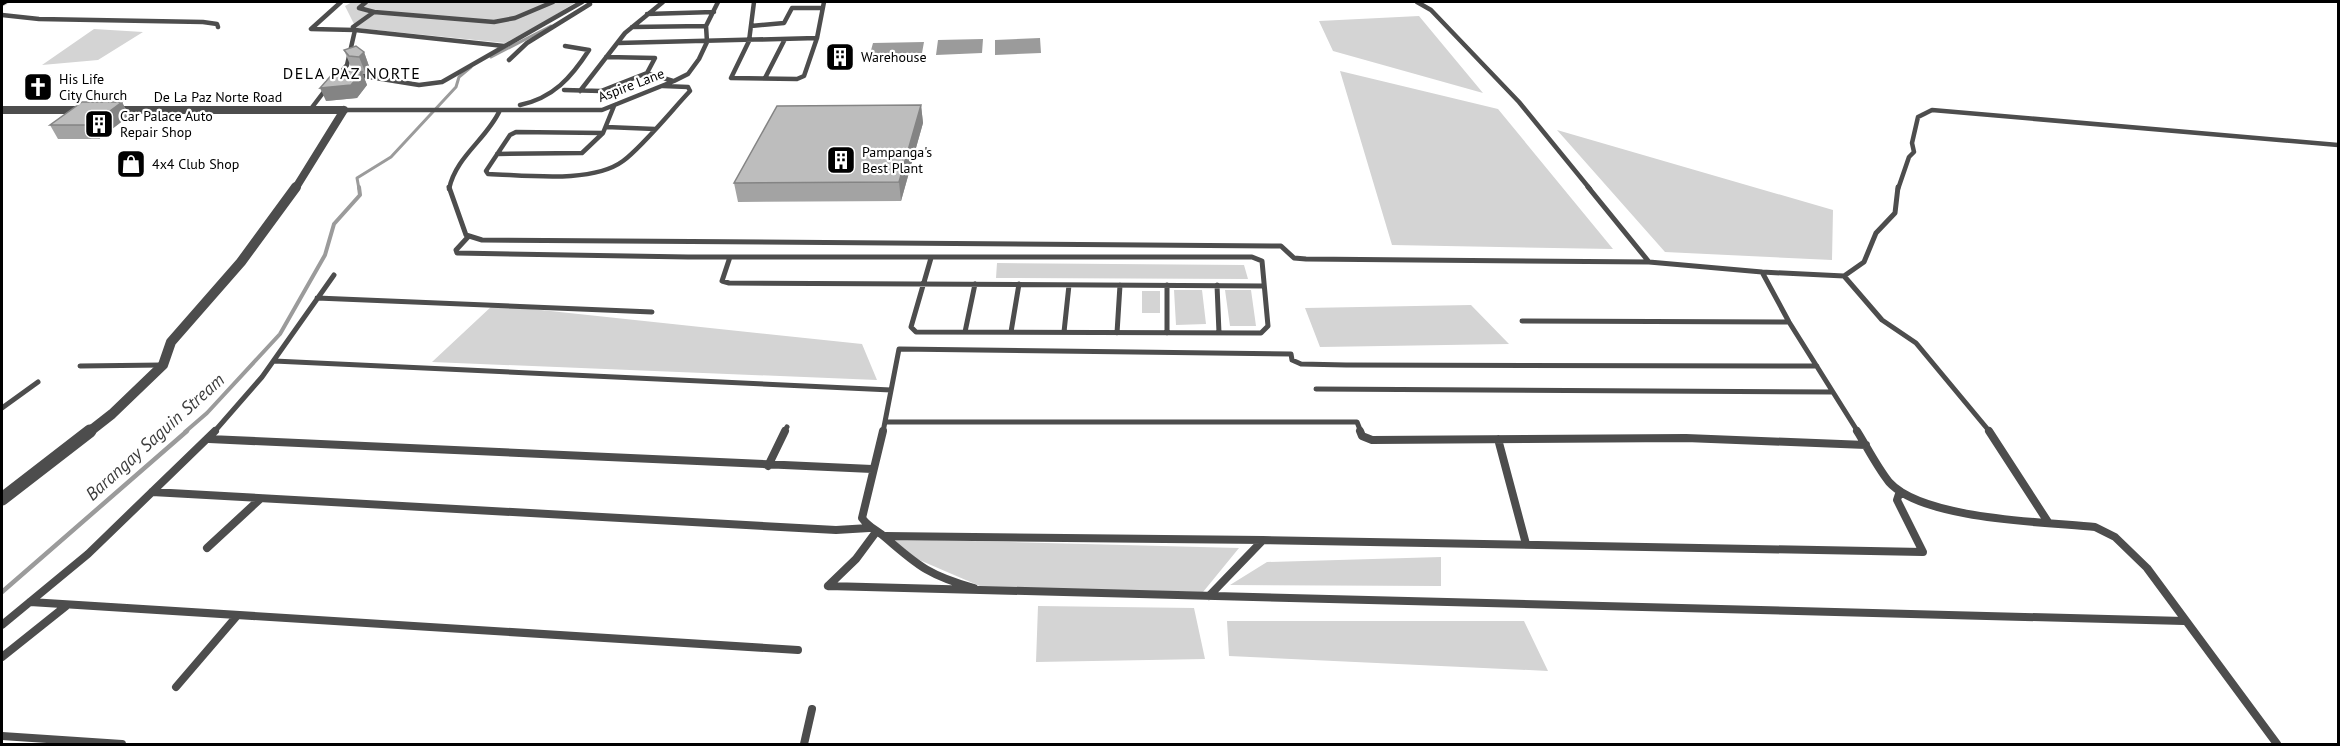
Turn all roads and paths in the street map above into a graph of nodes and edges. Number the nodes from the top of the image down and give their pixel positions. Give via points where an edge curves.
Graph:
1 (341, 2) edge
2 (366, 2) edge
3 (553, 2) edge
4 (582, 2) edge
5 (663, 2) edge
6 (718, 2) edge
7 (754, 2) edge
8 (824, 2) edge
9 (1417, 2) edge
10 (822, 8) junction
11 (374, 12) junction
12 (714, 12) junction
13 (646, 14) junction
14 (2, 15) edge
15 (751, 26) junction
16 (218, 27) dead end
17 (632, 27) junction
18 (706, 27) junction
19 (355, 30) junction
20 (817, 38) junction
21 (785, 39) junction
22 (749, 41) junction
23 (707, 42) junction
24 (618, 43) junction
25 (505, 46) junction
26 (565, 46) dead end
27 (606, 57) junction
28 (509, 60) dead end
29 (647, 74) junction
30 (339, 76) junction
31 (765, 78) junction
32 (674, 81) junction
33 (663, 86) junction
34 (564, 90) dead end
35 (580, 91) junction
36 (614, 106) junction
37 (444, 108) joint
38 (2, 110) edge
39 (92, 110) edge
40 (103, 110) edge
41 (310, 110) junction
42 (344, 110) junction
43 (500, 110) junction
44 (509, 110) junction
45 (606, 127) junction
46 (655, 129) junction
47 (603, 133) junction
48 (2338, 145) edge
49 (498, 154) junction
50 (468, 237) junction
51 (730, 257) junction
52 (931, 258) junction
53 (1649, 262) junction
54 (1762, 272) junction
55 (334, 275) dead end
56 (1844, 276) junction
57 (924, 284) junction
58 (975, 284) junction
59 (1019, 284) junction
60 (1069, 285) junction
61 (1120, 285) junction
62 (1167, 285) junction
63 (1217, 285) junction
64 (1263, 286) junction
65 (317, 298) junction
66 (652, 312) dead end
67 (1522, 321) dead end
68 (1789, 322) junction
69 (965, 332) junction
70 (1011, 332) junction
71 (1064, 332) junction
72 (1117, 333) junction
73 (1167, 333) junction
74 (1219, 333) junction
75 (274, 361) junction
76 (163, 365) junction
77 (80, 366) dead end
78 (1817, 366) junction
79 (38, 382) dead end
80 (1316, 388) dead end
81 (891, 390) junction
82 (1832, 392) junction
83 (2, 407) edge
84 (886, 422) junction
85 (787, 427) dead end
86 (210, 439) junction
87 (1498, 439) junction
88 (1866, 445) junction
89 (768, 466) junction
90 (872, 469) junction
91 (1900, 490) junction
92 (152, 492) junction
93 (2, 499) edge
94 (260, 499) junction
95 (2048, 522) junction
96 (873, 530) junction
97 (885, 536) junction
98 (1263, 540) junction
99 (1526, 544) junction
100 (207, 548) dead end
101 (983, 591) junction
102 (1209, 596) junction
103 (30, 602) junction
104 (67, 606) junction
105 (236, 617) junction
106 (2184, 621) junction
107 (2, 625) edge
108 (798, 650) dead end
109 (2, 657) edge
110 (176, 687) dead end
111 (812, 709) dead end
112 (2, 736) edge
113 (122, 744) edge
114 (804, 744) edge
115 (2277, 744) edge

1 - 19 street via 310,28
2 - 11 street via 359,8
3 - 11 street via 494,22
4 - 25 street
4 - 28 street via 590,4
5 - 13 street
6 - 12 street
7 - 15 street
8 - 10 street
9 - 53 street via 1431,10 1520,102
10 - 15 street via 792,8 784,23
10 - 20 street
11 - 19 street via 356,24
12 - 13 street
12 - 18 street
13 - 17 street
14 - 16 street via 203,22
15 - 22 street
17 - 18 street
17 - 24 street
18 - 23 street
19 - 25 street
19 - 30 street via 347,65
20 - 21 street
20 - 31 street via 804,76
21 - 22 street
21 - 31 street
22 - 23 street
22 - 31 street via 729,76
23 - 24 street
23 - 32 street, Aspire Lane via 688,74
24 - 27 street
25 - 30 street via 431,85 372,76
26 - 44 street via 589,50 573,74 543,100
27 - 29 street via 655,58
27 - 35 street
29 - 32 street
29 - 35 street via 601,91
30 - 41 street
32 - 33 street, Aspire Lane
33 - 36 street, Aspire Lane
33 - 46 street via 688,87 690,91
34 - 35 street
36 - 44 street, Aspire Lane via 594,111
36 - 45 street
37 - 42 street, De La Paz Norte Road
37 - 43 street, Aspire Lane
38 - 39 street
40 - 41 street, De La Paz Norte Road
41 - 42 street, De La Paz Norte Road
42 - 76 street via 286,202 241,262 171,342
43 - 44 street, Aspire Lane
43 - 50 street via 455,171 449,188
45 - 46 street
45 - 47 street
46 - 49 street via 623,161 610,168 571,175 489,174 486,171
47 - 49 street via 582,153
47 - 49 street via 516,132
48 - 56 street via 1932,110 1918,117 1912,143 1914,152 1898,188 1895,213 1876,233 1863,262
50 - 51 street via 456,250 458,253
50 - 53 street via 1281,246 1294,258 1306,259
51 - 52 street
51 - 57 street via 721,276 722,281 729,283
52 - 57 street
52 - 64 street via 1252,257 1262,261
53 - 54 street
54 - 56 street
54 - 68 street
55 - 65 street
56 - 95 street via 1882,320 1923,351 1995,438
57 - 58 street
57 - 69 street via 911,327 916,332
58 - 59 street
58 - 69 street
59 - 60 street
59 - 70 street
60 - 61 street
60 - 71 street
61 - 62 street
61 - 72 street
62 - 63 street
62 - 73 street
63 - 64 street
63 - 74 street
64 - 74 street via 1268,326 1265,331
65 - 66 street
65 - 75 street
67 - 68 street
68 - 78 street
69 - 70 street
70 - 71 street
71 - 72 street
72 - 73 street
73 - 74 street
75 - 81 street
75 - 86 street
76 - 77 street
76 - 93 street via 112,414
78 - 81 street via 1335,365 1301,364 1292,360 1291,354 899,349
78 - 82 street
79 - 83 street
80 - 82 street
81 - 84 street
82 - 88 street
84 - 87 street via 1358,422 1362,436 1372,440
84 - 90 street
85 - 89 street
86 - 89 street
86 - 92 street
87 - 88 street via 1686,438
87 - 99 street
88 - 91 street via 1890,483
89 - 90 street
90 - 96 street via 862,518
91 - 95 street via 1944,509
91 - 99 street via 1897,500 1923,552
92 - 94 street
92 - 103 street via 88,554
94 - 96 street
94 - 100 street
95 - 106 street via 2095,527 2115,537 2147,568
96 - 97 street
96 - 101 street via 856,559 828,586
97 - 98 street
97 - 101 street via 913,563 945,580
98 - 99 street
98 - 102 street
101 - 102 street
102 - 106 street
103 - 104 street
103 - 107 street
104 - 105 street
104 - 109 street
105 - 108 street
105 - 110 street
106 - 115 street
111 - 114 street
112 - 113 street

